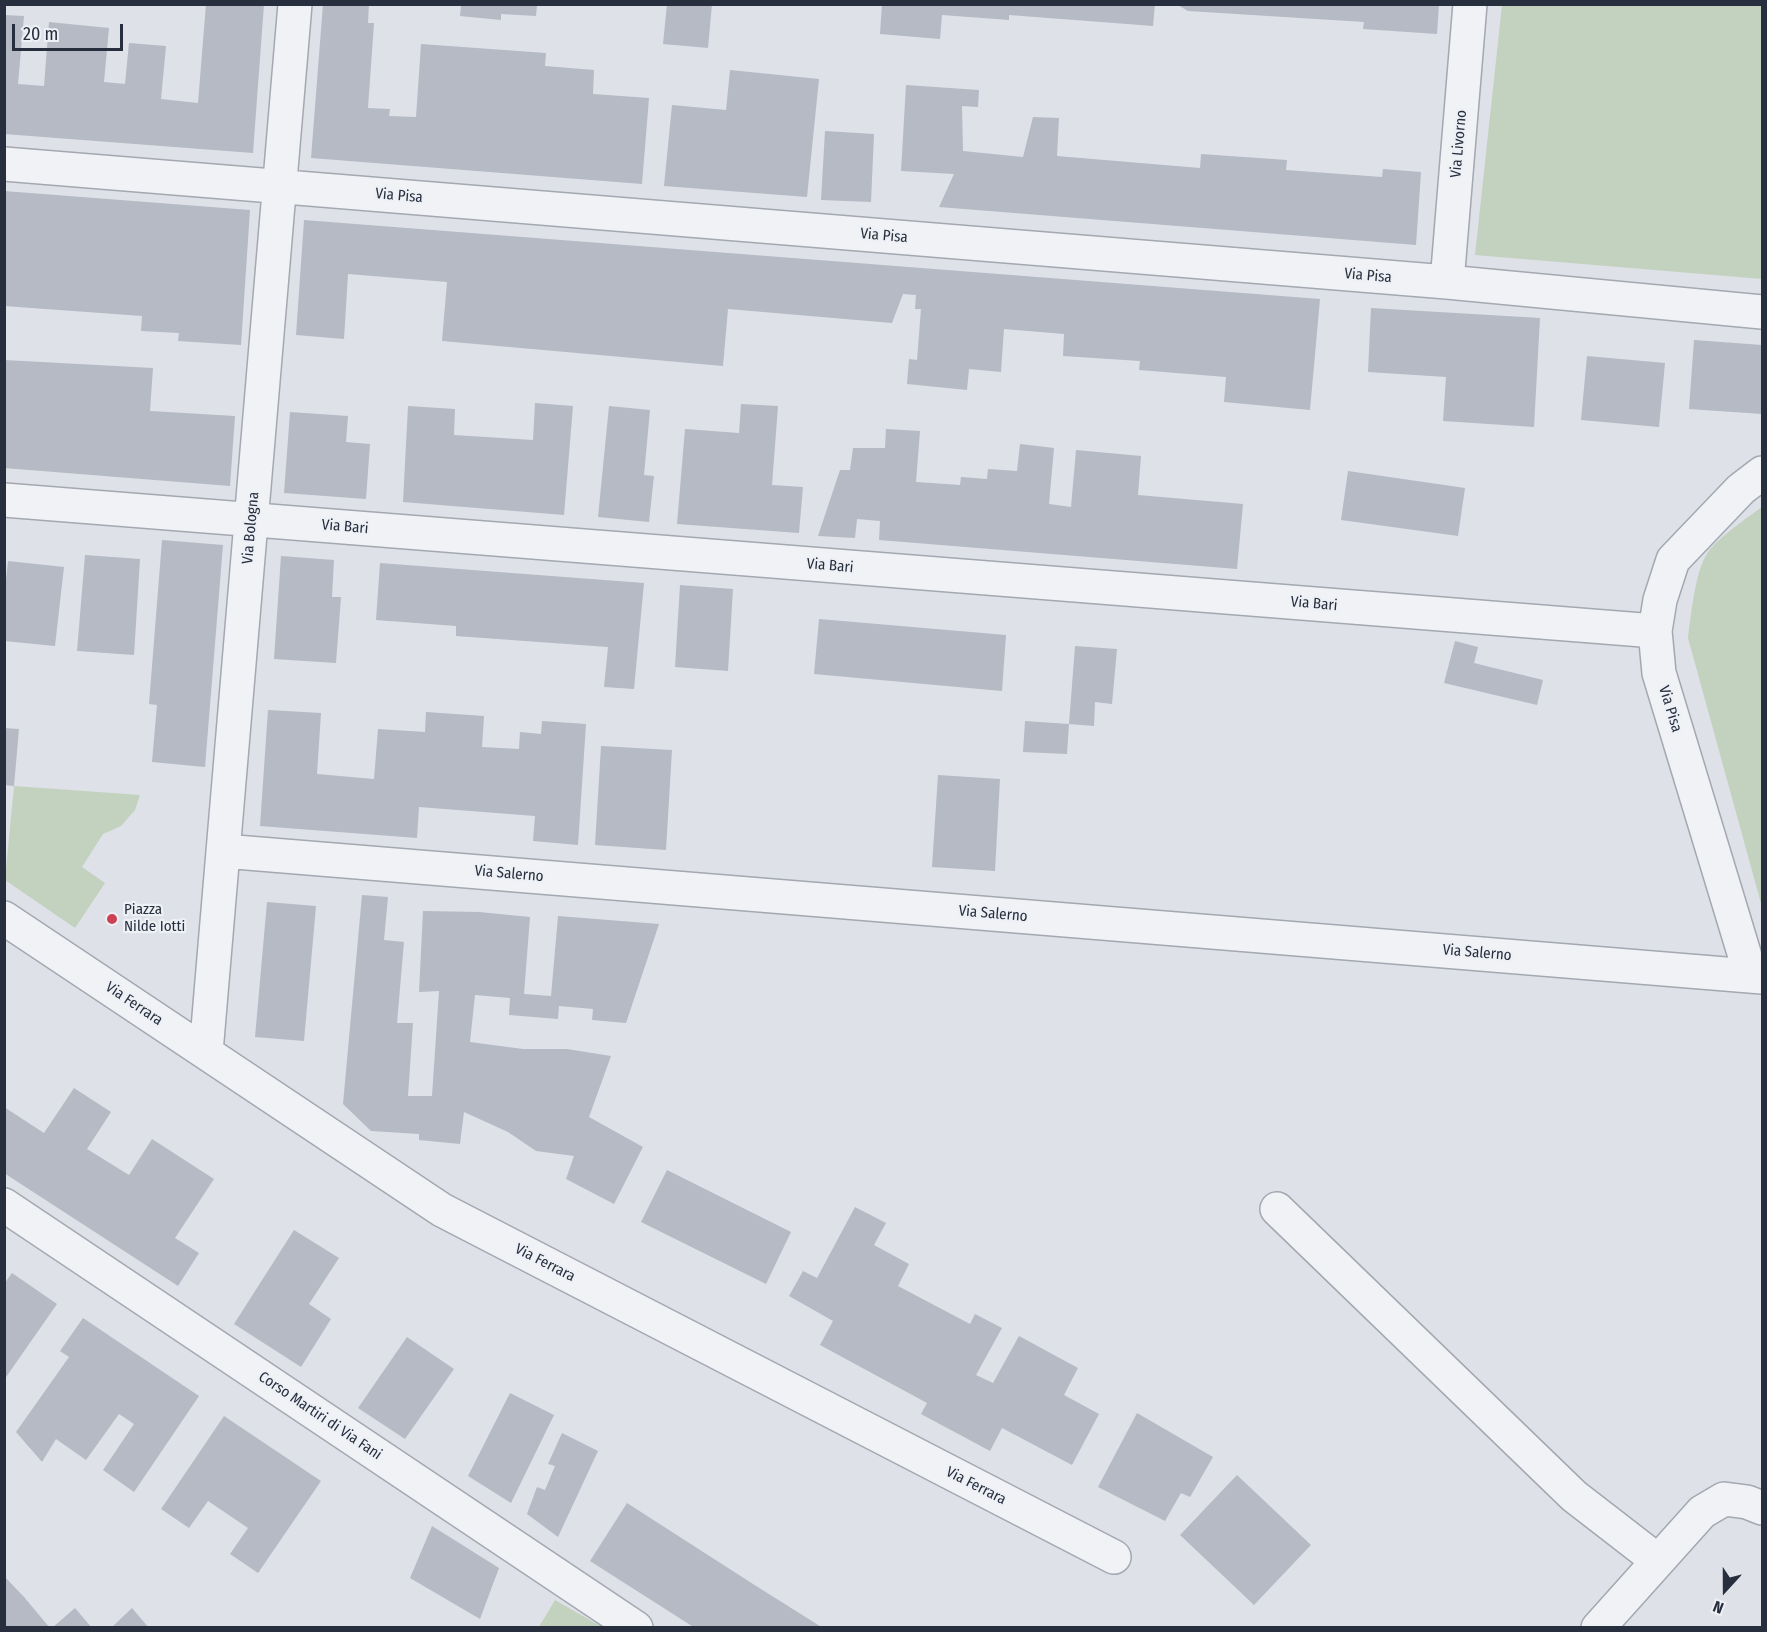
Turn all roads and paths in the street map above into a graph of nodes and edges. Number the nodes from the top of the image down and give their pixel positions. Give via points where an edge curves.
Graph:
1 (295, 4) edge
2 (1470, 4) edge
3 (4, 164) edge
4 (280, 186) junction
5 (1447, 282) junction
6 (1762, 312) edge
7 (1762, 473) edge
8 (4, 501) edge
9 (252, 520) junction
10 (1655, 631) junction
11 (223, 851) junction
12 (4, 918) edge
13 (1757, 976) edge
14 (206, 1052) junction
15 (4, 1205) edge
16 (1277, 1209) dead end
17 (1762, 1508) edge
18 (1114, 1557) dead end
19 (1658, 1561) junction
20 (636, 1628) edge
21 (1598, 1628) edge

1 - 4 street, Via Bologna
2 - 5 street, Via Livorno
3 - 4 street, Via Pisa
4 - 5 street, Via Pisa
4 - 9 street, Via Bologna
5 - 6 street, Via Pisa
7 - 10 street, Via Pisa via 1733,497 1673,560
8 - 9 street, Via Bari
9 - 10 street, Via Bari
9 - 11 street, Via Bologna
10 - 13 street, Via Pisa via 1659,673
11 - 13 street, Via Salerno
11 - 14 street, Via Bologna
12 - 14 street, Via Ferrara
14 - 18 street, Via Ferrara via 442,1210
15 - 20 street, Corso Martiri di Via Fani
16 - 19 street via 1574,1496
17 - 19 street via 1724,1499 1702,1512
19 - 21 street

